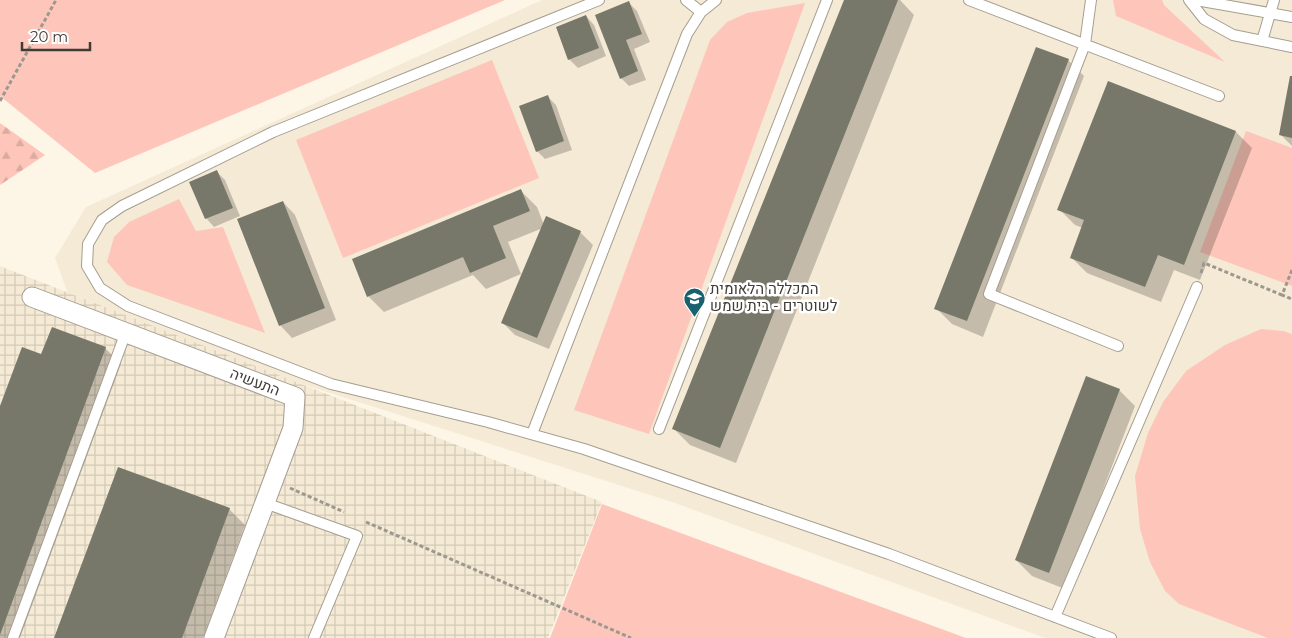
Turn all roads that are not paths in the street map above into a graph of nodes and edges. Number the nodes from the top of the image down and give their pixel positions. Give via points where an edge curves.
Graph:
1 (599, 0) edge
2 (686, 0) edge
3 (716, 0) edge
4 (827, 0) edge
5 (969, 0) edge
6 (1091, 0) edge
7 (1189, 0) edge
8 (1196, 0) edge
9 (1274, 0) edge
10 (701, 12) junction
11 (1270, 14) junction
12 (1292, 17) edge
13 (1262, 41) junction
14 (1085, 44) junction
15 (1292, 47) edge
16 (1219, 96) dead end
17 (1197, 287) road end
18 (32, 297) dead end
19 (126, 332) junction
20 (1118, 346) dead end
21 (659, 429) dead end
22 (532, 434) junction
23 (265, 503) junction
24 (1056, 617) junction
25 (13, 638) edge
26 (214, 638) edge
27 (314, 638) edge
28 (1110, 638) edge

1 - 22 lane via 273,132 122,206 102,220 88,244 87,266 100,288 128,306 331,384
2 - 10 lane
3 - 10 lane
4 - 21 lane
5 - 14 lane
6 - 14 lane
7 - 13 lane via 1204,19 1232,35
8 - 11 lane
9 - 11 lane
10 - 22 lane via 687,34
11 - 12 lane
11 - 13 lane
13 - 15 lane
14 - 16 lane
14 - 20 lane via 989,294
17 - 24 lane
18 - 19 street, התעשיה
19 - 23 street, התעשיה via 295,397 293,428
19 - 25 lane
22 - 24 lane via 890,554
23 - 26 street, התעשיה
23 - 27 lane via 357,536
24 - 28 lane

